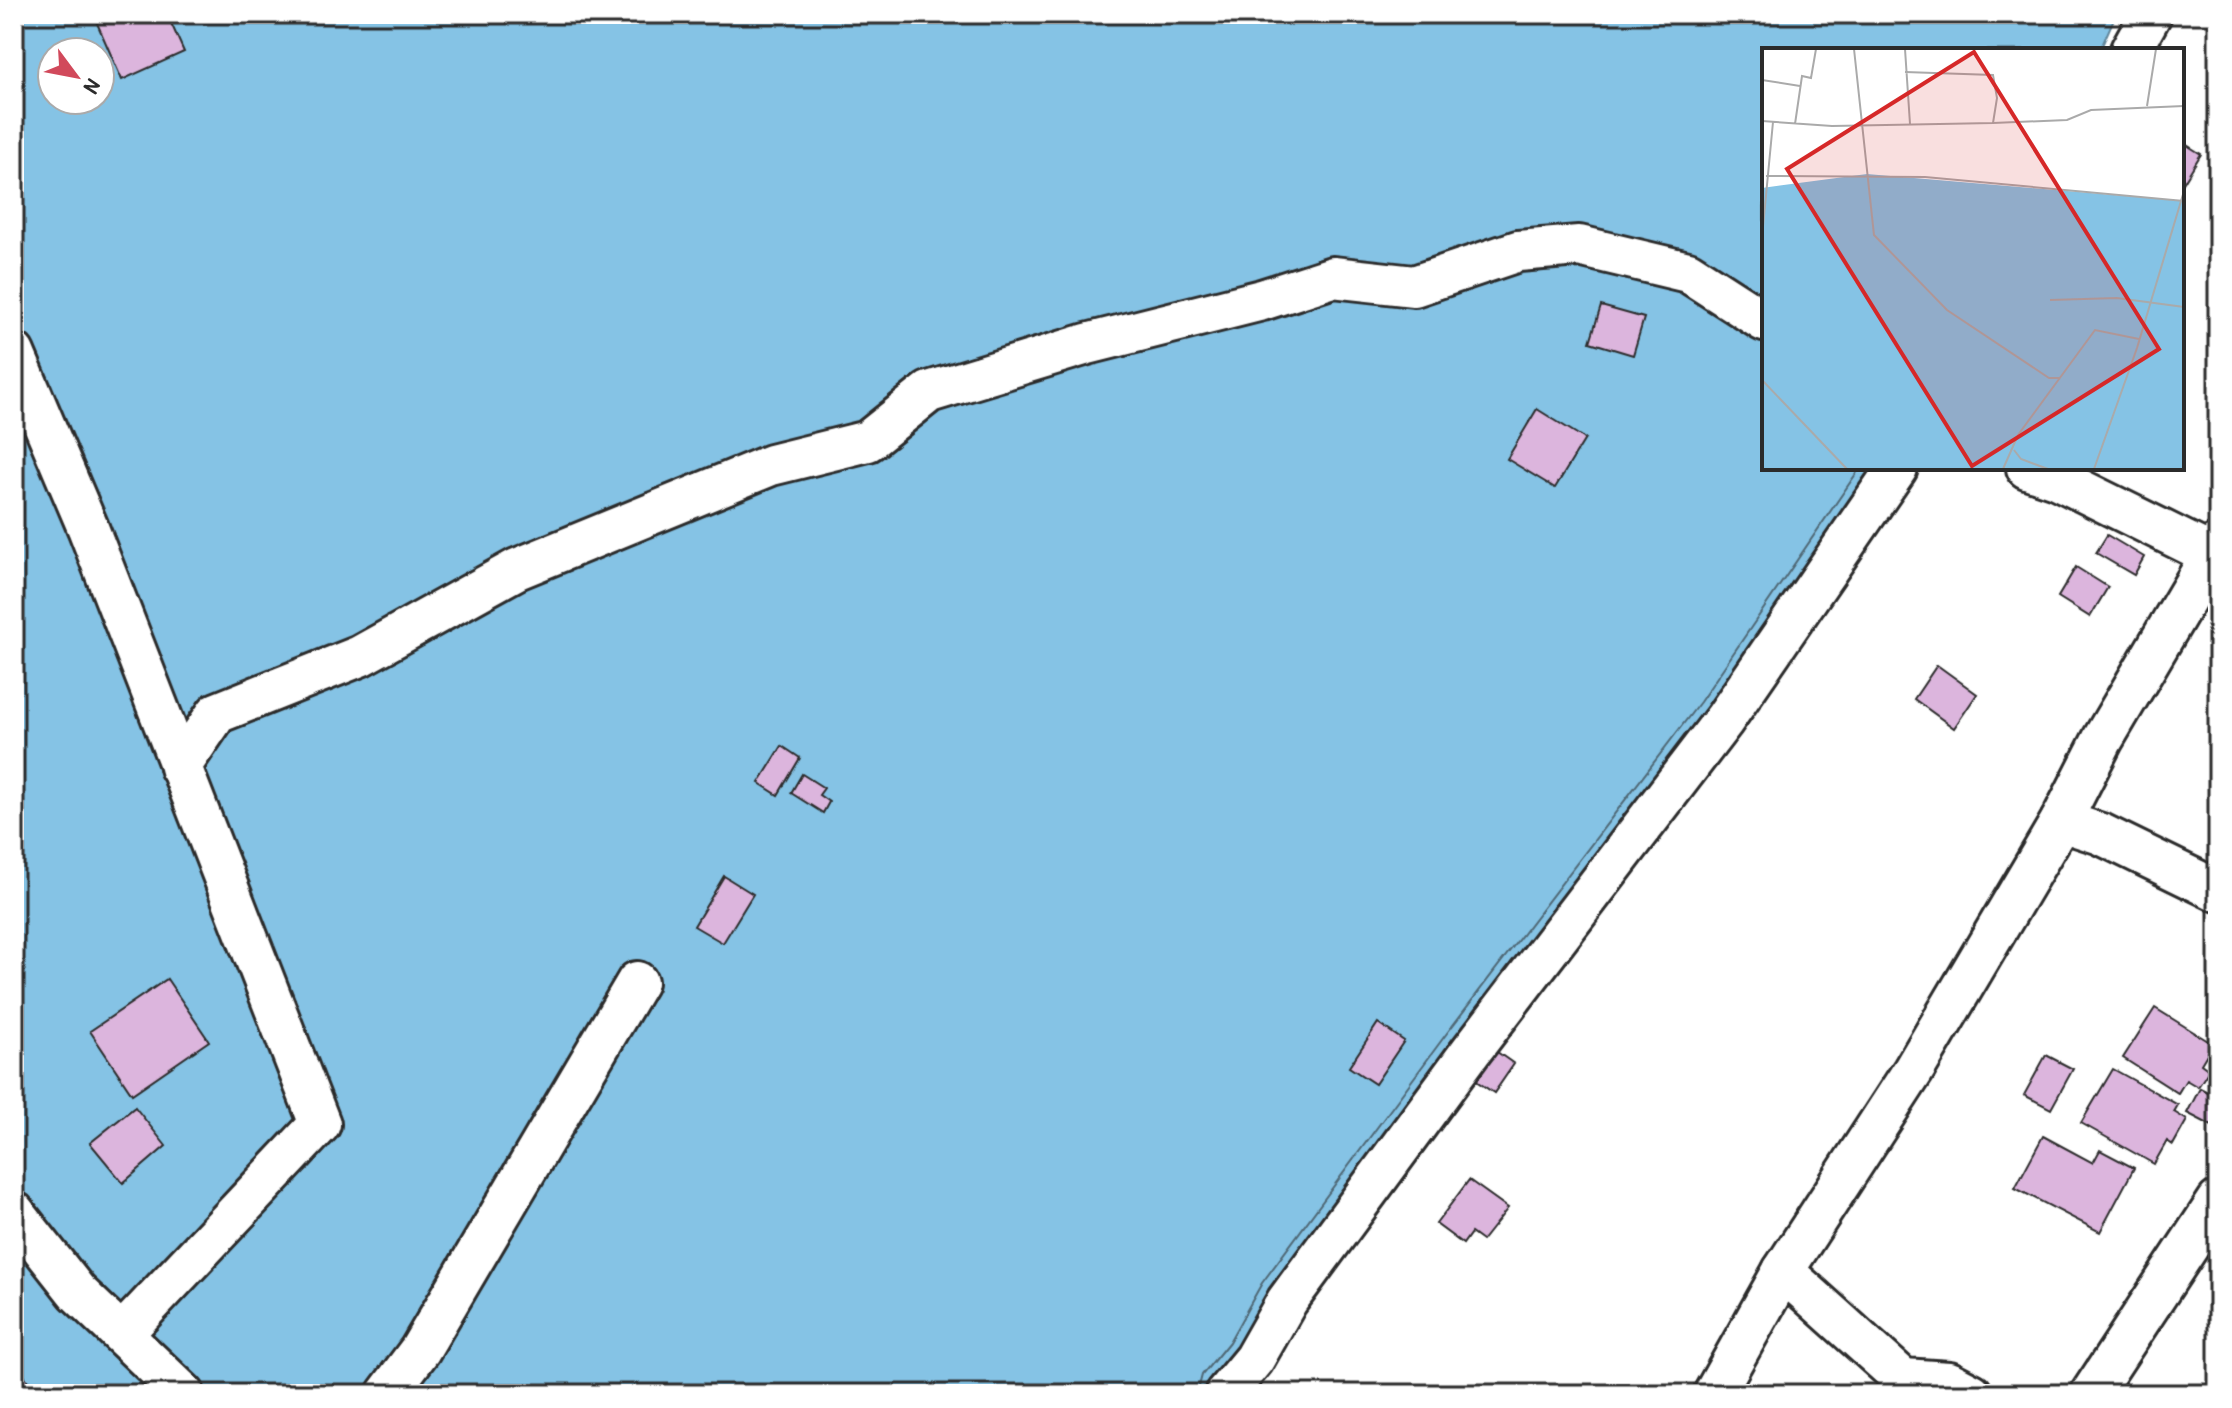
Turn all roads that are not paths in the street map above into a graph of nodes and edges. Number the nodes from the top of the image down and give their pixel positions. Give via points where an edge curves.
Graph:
1 (2151, 14) edge
2 (2132, 48) edge
3 (1762, 320) edge
4 (14, 353) edge
5 (1896, 470) edge
6 (2033, 470) edge
7 (2216, 553) edge
8 (180, 767) junction
9 (2061, 821) junction
10 (2218, 891) edge
11 (637, 982) dead end
12 (2218, 1201) edge
13 (14, 1212) edge
14 (1783, 1271) junction
15 (122, 1334) junction
16 (184, 1394) edge
17 (387, 1394) edge
18 (1225, 1394) edge
19 (1714, 1394) edge
20 (1972, 1394) edge
21 (2091, 1394) edge

1 - 2 street
3 - 8 street via 1688,272 1579,246 1518,251 1414,286 1333,277 1087,344 929,392 868,441 771,465 517,569 360,656 217,713
4 - 8 street
5 - 18 street via 1724,720 1471,1051
6 - 7 street
7 - 9 street via 2103,739
8 - 15 street via 320,1124
9 - 10 street via 2101,834
9 - 14 street via 1913,1071
11 - 17 street via 420,1350
12 - 21 street
13 - 15 street via 77,1292
14 - 19 street
14 - 20 street via 1903,1379 1949,1382
15 - 16 street

